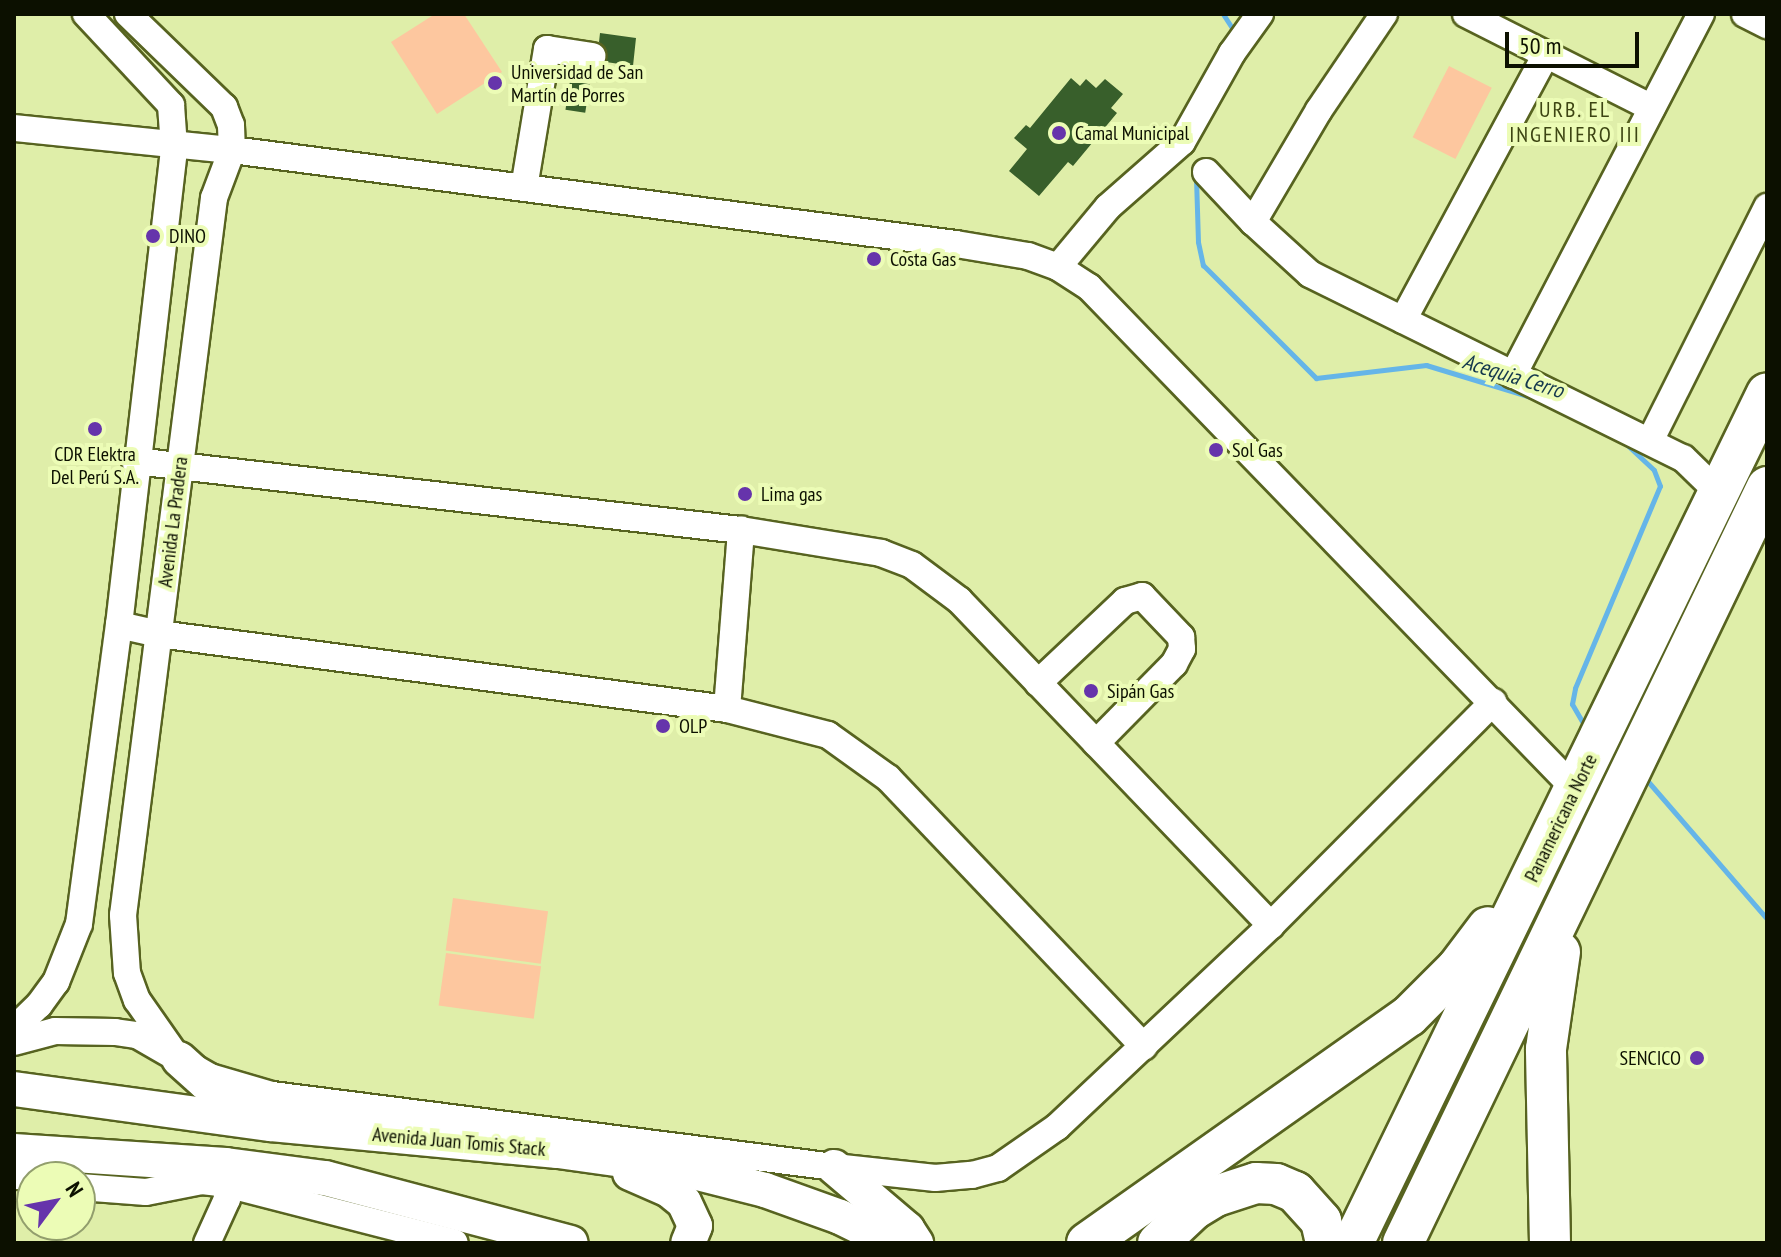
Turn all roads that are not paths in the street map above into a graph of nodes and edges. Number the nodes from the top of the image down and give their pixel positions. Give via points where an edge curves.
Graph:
1 (86, 14) edge
2 (128, 14) edge
3 (1260, 14) edge
4 (1384, 14) edge
5 (1466, 14) edge
6 (1701, 14) edge
7 (1745, 14) edge
8 (1767, 25) edge
9 (1546, 54) junction
10 (592, 56) dead end
11 (200, 84) junction
12 (171, 105) junction
13 (1652, 108) junction
14 (14, 128) edge
15 (174, 147) junction
16 (232, 150) junction
17 (1206, 172) dead end
18 (524, 188) junction
19 (1767, 207) edge
20 (1253, 222) junction
21 (1058, 267) junction
22 (159, 278) junction
23 (203, 282) junction
24 (1403, 320) junction
25 (1513, 375) junction
26 (1767, 393) edge
27 (1650, 441) junction
28 (135, 461) junction
29 (181, 467) junction
30 (1718, 492) junction
31 (1766, 492) edge
32 (741, 530) junction
33 (119, 625) junction
34 (159, 634) junction
35 (1038, 683) junction
36 (1493, 702) junction
37 (727, 709) junction
38 (1096, 743) junction
39 (1575, 789) junction
40 (1546, 851) junction
41 (1577, 883) junction
42 (1271, 925) junction
43 (14, 1029) edge
44 (14, 1042) edge
45 (1144, 1047) junction
46 (179, 1059) junction
47 (14, 1089) edge
48 (271, 1124) junction
49 (14, 1151) edge
50 (558, 1151) junction
51 (834, 1167) junction
52 (226, 1174) junction
53 (325, 1178) junction
54 (96, 1188) edge
55 (346, 1214) junction
56 (207, 1243) edge
57 (359, 1243) edge
58 (455, 1243) edge
59 (571, 1243) edge
60 (688, 1243) edge
61 (893, 1243) edge
62 (916, 1243) edge
63 (1087, 1243) edge
64 (1158, 1243) edge
65 (1326, 1243) edge
66 (1353, 1243) edge
67 (1403, 1243) edge
68 (1550, 1243) edge

1 - 12 street
2 - 11 street, Avenida La Pradera
3 - 21 street via 1182,142 1108,207
4 - 20 street
5 - 9 street
6 - 13 street
7 - 8 street
9 - 13 street
9 - 24 street
10 - 18 street via 547,49
11 - 12 street
11 - 16 street, Avenida La Pradera via 224,107
12 - 15 street
13 - 25 street
14 - 15 street
15 - 16 street
15 - 22 street
16 - 18 street
16 - 23 street, Avenida La Pradera via 214,198
17 - 20 street
18 - 21 street via 956,244 1028,256
19 - 27 street
20 - 24 street via 1310,274
21 - 36 street via 1089,287
22 - 23 street
22 - 28 street
23 - 29 street, Avenida La Pradera
24 - 25 street
25 - 27 street
26 - 30 highway, Panamericana Norte
27 - 30 street via 1683,458
28 - 29 street
28 - 33 street
29 - 32 street
29 - 34 street, Avenida La Pradera
30 - 39 highway, Panamericana Norte
31 - 41 highway
32 - 35 street via 881,553 912,565 959,600
32 - 37 street
33 - 34 street
33 - 43 street via 79,924 56,982
34 - 37 street
34 - 46 street, Avenida La Pradera via 123,946 137,1000
35 - 38 street
35 - 38 street via 1125,601 1142,596 1181,637 1182,649 1174,664
36 - 39 street
36 - 42 street, Avenida Juan Tomis Stack
37 - 45 street via 828,735 888,778
38 - 42 street
39 - 40 highway, Panamericana Norte
40 - 63 highway via 1457,968 1409,1016
40 - 66 highway, Panamericana Norte
41 - 67 highway
41 - 68 highway via 1549,1006
42 - 45 street, Avenida Juan Tomis Stack
44 - 46 street, Avenida Juan Tomis Stack via 55,1031 115,1032 137,1035
45 - 51 street, Avenida Juan Tomis Stack via 1057,1127 998,1168 935,1178
46 - 48 main road via 206,1083
46 - 51 street, Avenida Juan Tomis Stack via 223,1082 272,1095
47 - 48 main road, Avenida Juan Tomis Stack
48 - 50 main road, Avenida Juan Tomis Stack
49 - 52 main road
50 - 60 main road via 647,1178 669,1190 692,1213 695,1226
50 - 61 main road, Avenida Juan Tomis Stack via 674,1167 765,1190
51 - 62 main road via 907,1229
52 - 53 main road
52 - 54 street via 146,1192
52 - 55 street
52 - 56 street via 227,1199
53 - 55 street
53 - 59 main road
55 - 57 street
55 - 58 street
64 - 65 highway via 1194,1209 1256,1183 1295,1192 1321,1221

